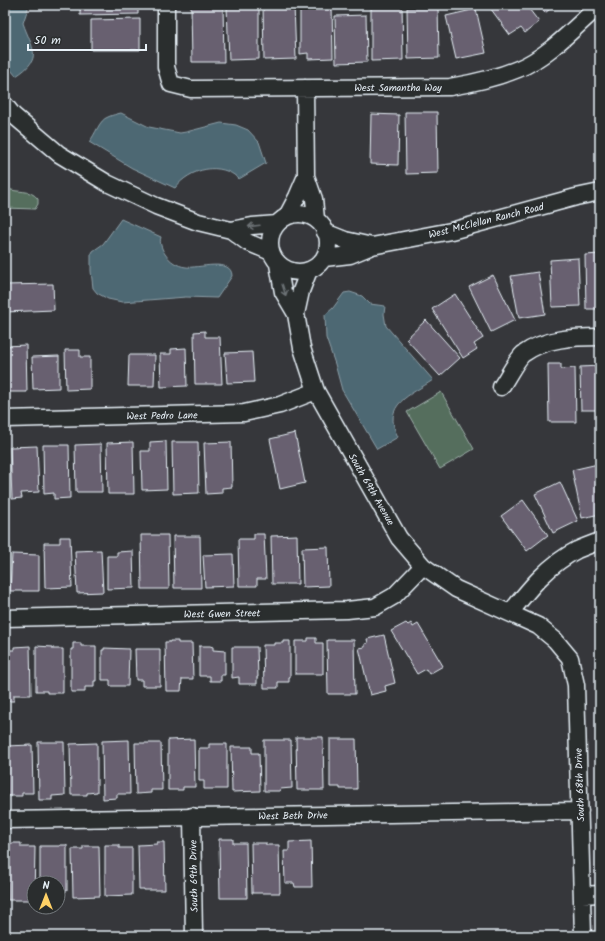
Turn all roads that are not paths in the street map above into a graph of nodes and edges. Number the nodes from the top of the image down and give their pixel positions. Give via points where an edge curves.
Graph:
1 (166, 5) edge
2 (600, 5) edge
3 (305, 88) junction
4 (5, 105) edge
5 (306, 176) junction
6 (600, 192) edge
7 (282, 220) junction
8 (320, 225) junction
9 (231, 230) junction
10 (372, 246) junction
11 (275, 258) junction
12 (324, 258) junction
13 (309, 270) junction
14 (296, 314) junction
15 (600, 337) edge
16 (501, 388) dead end
17 (316, 391) junction
18 (5, 419) edge
19 (600, 541) edge
20 (423, 566) junction
21 (510, 613) junction
22 (5, 618) edge
23 (580, 811) junction
24 (192, 816) junction
25 (5, 820) edge
26 (600, 894) edge
27 (582, 895) junction
28 (194, 936) edge
29 (583, 936) edge

1 - 3 street, West Samantha Way via 166,67 171,84 191,89
2 - 3 street, West Samantha Way via 548,51 520,69 483,81 450,87
3 - 5 street
4 - 9 street via 13,115 59,154 107,183 191,220
5 - 7 street
5 - 8 street
6 - 10 street, West McClellan Ranch Road via 451,230
7 - 8 street via 297,214 307,215
7 -> 9 street
7 - 11 street via 273,229 270,238 270,248
8 - 10 street via 345,240
8 - 12 street via 328,245
9 - 11 street
10 - 12 street via 350,255
11 - 13 street via 286,269 295,272
11 -> 14 street via 283,292
12 - 13 street
13 - 14 street
14 - 17 street, South 69th Avenue via 302,348
15 - 16 street via 576,337 546,342 522,355
17 - 18 street, West Pedro Lane via 280,405 244,413
17 - 20 street, South 69th Avenue via 399,538
19 - 21 street via 554,564 533,584
20 - 21 street, South 69th Avenue via 456,589
20 - 22 street, West Gwen Street via 394,596 375,607 347,610
21 - 23 street, South 68th Drive via 538,626 556,640 570,658 576,685
23 - 24 street, West Beth Drive
23 - 27 street, South 68th Drive
24 - 25 street, West Beth Drive
24 - 28 street, South 69th Drive
26 - 27 street
27 - 29 street, South 68th Drive

